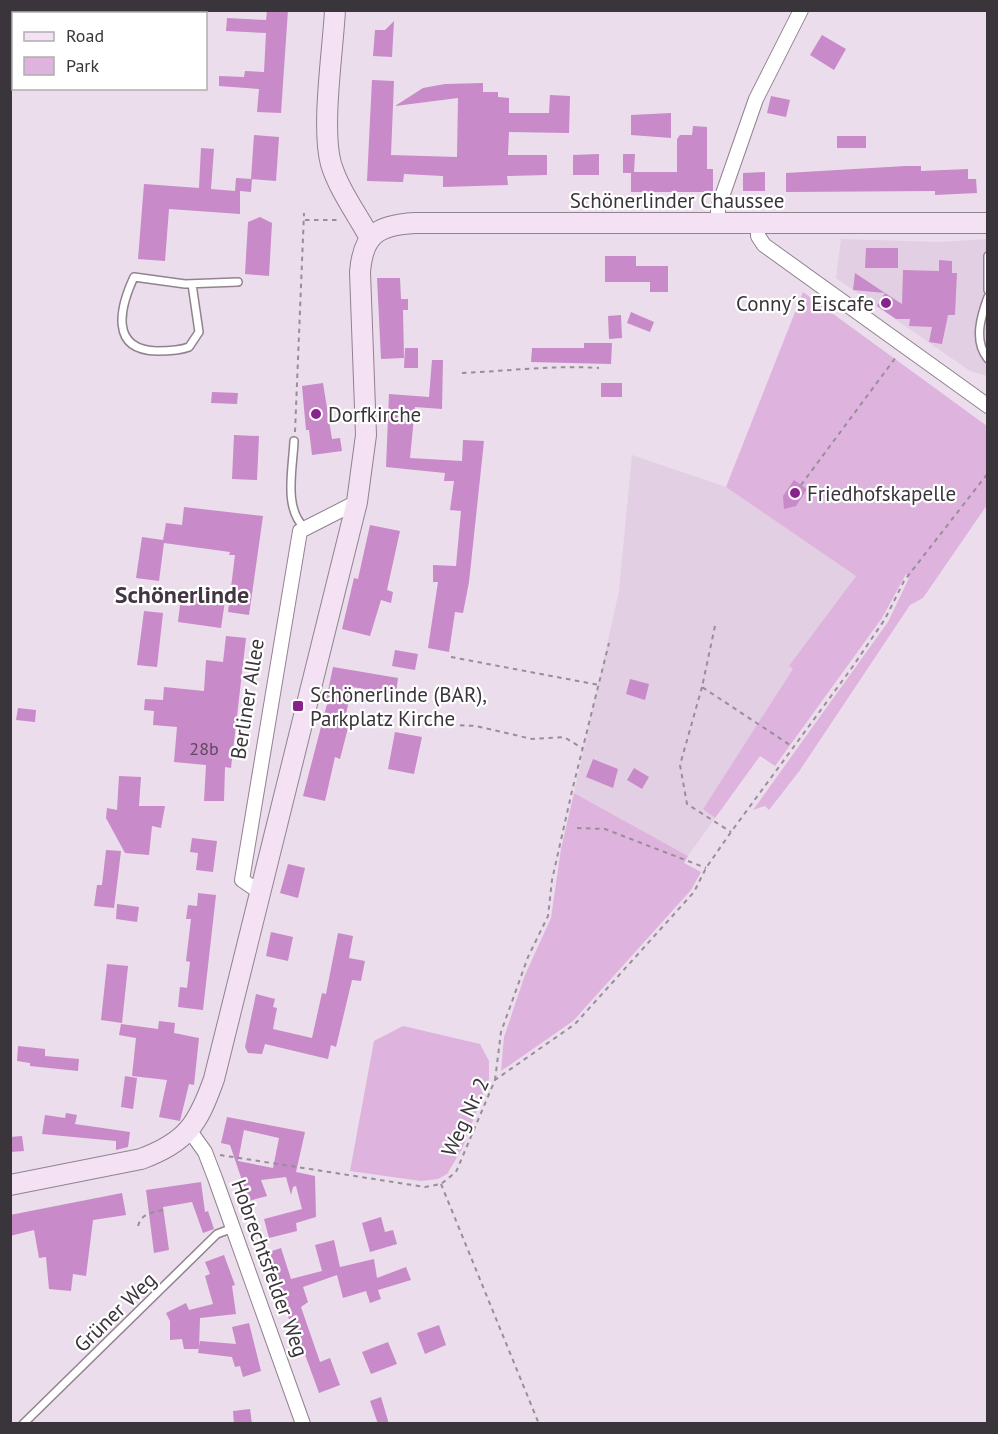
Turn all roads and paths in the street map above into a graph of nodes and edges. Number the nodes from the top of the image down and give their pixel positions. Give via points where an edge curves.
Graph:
1 (335, 10) edge
2 (801, 10) edge
3 (304, 213) dead end
4 (304, 220) junction
5 (341, 220) dead end
6 (987, 223) edge
7 (718, 224) junction
8 (758, 224) junction
9 (370, 237) junction
10 (987, 256) edge
11 (987, 281) edge
12 (238, 282) dead end
13 (192, 284) junction
14 (987, 290) edge
15 (987, 297) edge
16 (985, 311) edge
17 (904, 347) junction
18 (987, 359) edge
19 (599, 368) dead end
20 (462, 373) dead end
21 (987, 406) edge
22 (294, 441) joint
23 (987, 473) edge
24 (801, 485) dead end
25 (357, 502) junction
26 (305, 528) junction
27 (715, 626) dead end
28 (609, 643) dead end
29 (451, 657) dead end
30 (599, 685) junction
31 (702, 687) junction
32 (415, 723) dead end
33 (794, 747) junction
34 (582, 748) junction
35 (577, 828) dead end
36 (731, 832) junction
37 (706, 868) junction
38 (261, 893) junction
39 (495, 1080) junction
40 (190, 1131) junction
41 (205, 1152) junction
42 (441, 1184) junction
43 (10, 1185) edge
44 (164, 1210) dead end
45 (138, 1226) dead end
46 (233, 1228) junction
47 (23, 1424) edge
48 (303, 1424) edge
49 (540, 1424) edge

1 - 9 main road via 328,121 331,163
2 - 7 street via 756,99 718,208
3 - 4 path
4 - 5 path
4 - 22 path
6 - 8 main road, Schönerlinder Chaussee
7 - 8 main road, Schönerlinder Chaussee
7 - 9 main road, Schönerlinder Chaussee via 405,223 382,228
8 - 17 street via 758,236 764,245
9 - 25 main road via 360,272 366,435
10 - 11 lane
11 - 14 lane
12 - 13 lane
13 - 13 lane via 134,277 123,302 123,334 131,343 150,351 189,347 199,332
15 - 16 lane
16 - 18 lane via 980,320 981,350
17 - 21 street
17 - 24 path
19 - 20 path via 558,366 531,371
22 - 26 lane via 293,507 296,520
23 - 33 path, Weg Nr. 2 via 904,581 879,628
25 - 26 street
25 - 38 main road
26 - 38 street, Berliner Allee via 300,531 242,880
27 - 31 path
28 - 30 path
29 - 30 path
30 - 34 path
31 - 33 path
31 - 36 path via 680,775 687,804
32 - 34 path via 476,726 532,739 564,737
33 - 36 path, Weg Nr. 2
34 - 39 path via 552,880 548,916 528,957 501,1032
35 - 37 path via 605,829
36 - 37 path, Weg Nr. 2
37 - 39 path, Weg Nr. 2 via 694,892 575,1024
38 - 40 main road via 214,1078
39 - 42 path, Weg Nr. 2 via 456,1172
40 - 41 street, Hobrechtsfelder Weg
40 - 43 main road via 172,1145 141,1159
41 - 42 path, Weg Nr. 2 via 425,1187
41 - 46 street, Hobrechtsfelder Weg
42 - 49 path
44 - 45 path via 146,1214
46 - 47 lane, Grüner Weg via 218,1234
46 - 48 street, Hobrechtsfelder Weg

